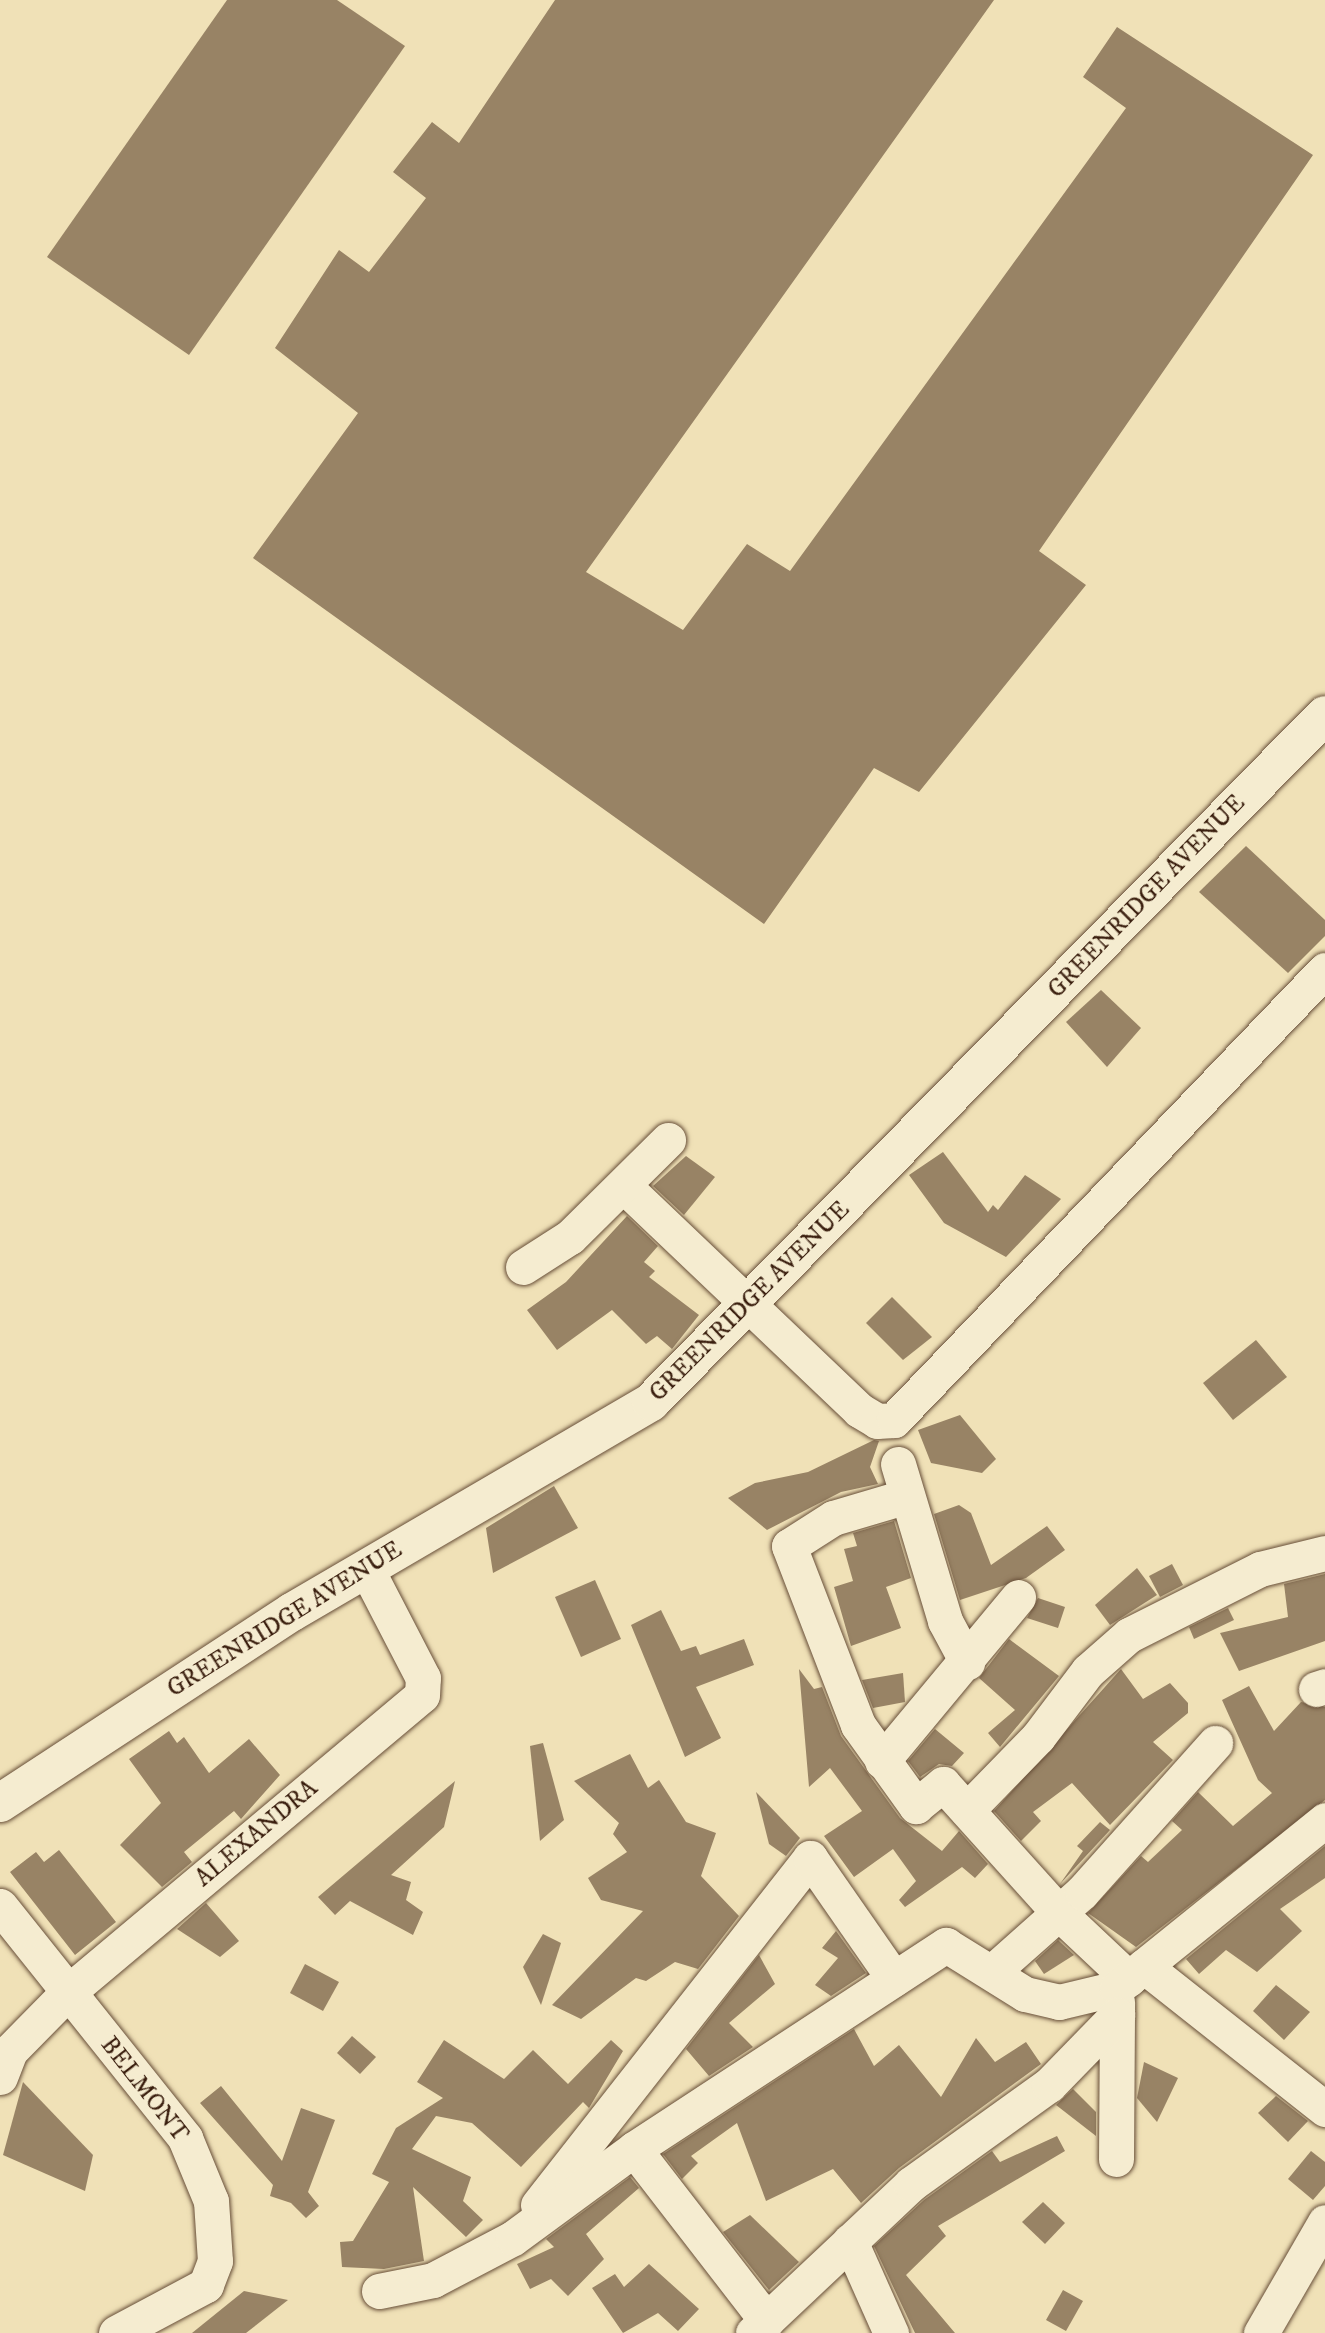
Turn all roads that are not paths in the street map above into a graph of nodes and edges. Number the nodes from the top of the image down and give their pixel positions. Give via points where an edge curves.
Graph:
1 (1325, 715) edge
2 (1320, 990) edge
3 (668, 1140) dead end
4 (624, 1186) junction
5 (523, 1267) dead end
6 (746, 1309) junction
7 (1325, 1553) edge
8 (366, 1568) junction
9 (1018, 1597) dead end
10 (967, 1662) junction
11 (1215, 1743) dead end
12 (882, 1761) junction
13 (0, 1803) edge
14 (967, 1810) junction
15 (1325, 1820) edge
16 (0, 1906) edge
17 (1059, 1913) junction
18 (992, 1972) junction
19 (894, 1979) junction
20 (1127, 1987) junction
21 (67, 1993) junction
22 (0, 2077) edge
23 (1325, 2109) edge
24 (634, 2149) junction
25 (1116, 2159) dead end
26 (1325, 2222) edge
27 (513, 2238) junction
28 (850, 2241) junction
29 (379, 2291) dead end
30 (760, 2327) edge
31 (116, 2333) edge
32 (891, 2333) edge
33 (1261, 2333) edge

1 - 6 street, GREENRIDGE AVENUE
2 - 6 street via 894,1420 877,1421 859,1410
3 - 4 street
4 - 5 street via 570,1237
4 - 6 street
6 - 8 street, GREENRIDGE AVENUE via 652,1402
7 - 14 street via 1260,1569 1129,1635 1088,1671 1038,1737
8 - 13 street, GREENRIDGE AVENUE
8 - 21 street, ALEXANDRA via 423,1678 422,1695
9 - 10 street
10 - 12 street
10 - 12 street via 946,1621 901,1481 789,1546 858,1725
11 - 17 street
12 - 14 street via 916,1806 943,1784
14 - 17 street
15 - 20 street
16 - 21 street, BELMONT
17 - 18 street
17 - 20 street
18 - 19 street via 946,1945
18 - 20 street via 1025,1994 1059,2001
19 - 24 street
19 - 27 street via 810,1858
20 - 23 street
20 - 25 street
20 - 28 street via 1049,2085 911,2183
21 - 22 street, ALEXANDRA via 9,2051
21 - 31 street, BELMONT via 185,2138 211,2201 215,2261 206,2285
24 - 27 street
24 - 30 street
26 - 33 street
27 - 29 street via 433,2280
28 - 30 street
28 - 32 street

